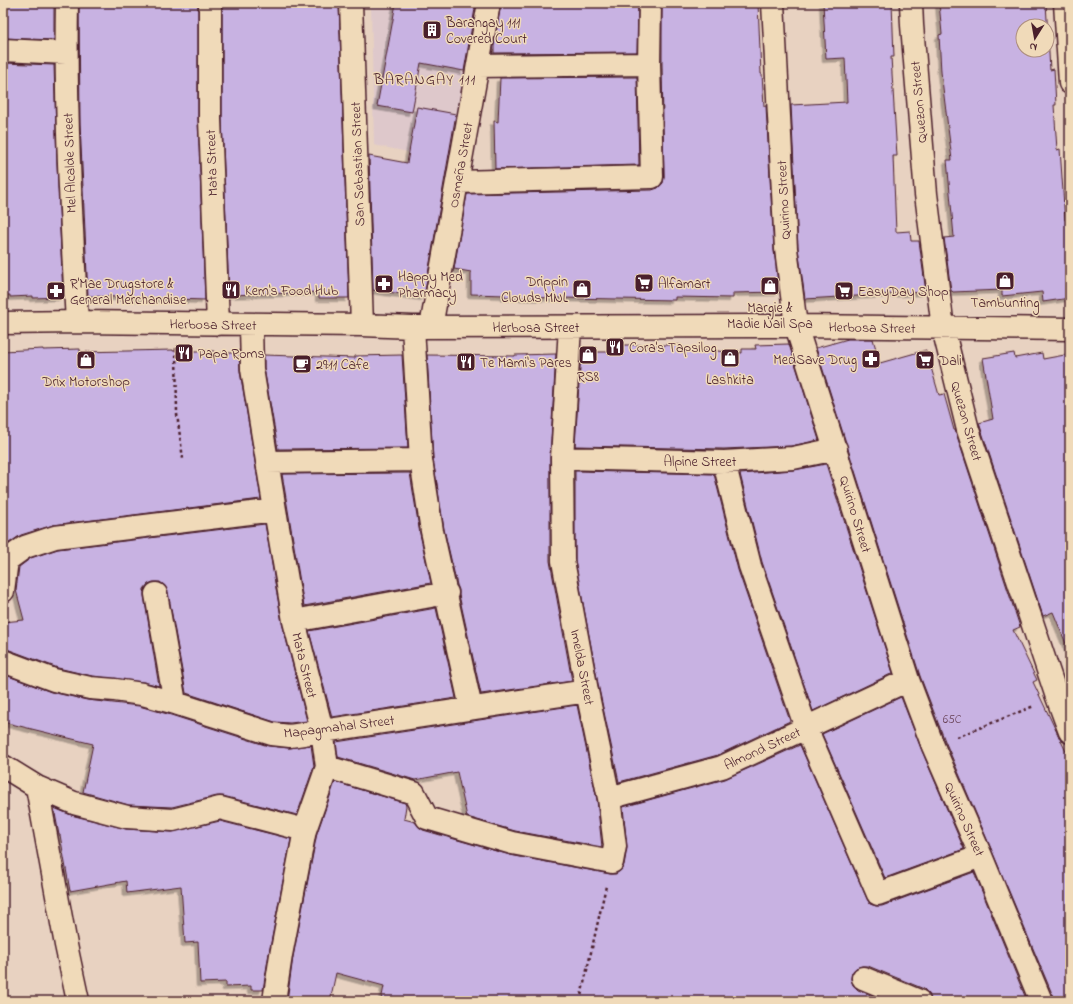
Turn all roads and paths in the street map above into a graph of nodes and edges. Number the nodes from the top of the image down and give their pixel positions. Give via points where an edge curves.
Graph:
1 (67, 3) edge
2 (210, 3) edge
3 (351, 3) edge
4 (490, 3) edge
5 (650, 3) edge
6 (773, 3) edge
7 (911, 3) edge
8 (1065, 3) edge
9 (3, 50) edge
10 (66, 53) junction
11 (649, 64) junction
12 (478, 66) junction
13 (1070, 83) edge
14 (457, 182) junction
15 (77, 322) junction
16 (176, 323) junction
17 (3, 324) edge
18 (218, 324) junction
19 (251, 325) junction
20 (362, 325) junction
21 (796, 326) junction
22 (422, 327) junction
23 (570, 327) junction
24 (943, 328) junction
25 (1070, 329) edge
26 (836, 449) junction
27 (562, 458) junction
28 (183, 459) dead end
29 (421, 460) junction
30 (268, 462) junction
31 (724, 462) junction
32 (275, 510) junction
33 (3, 592) edge
34 (446, 593) junction
35 (156, 594) dead end
36 (294, 621) junction
37 (3, 661) edge
38 (908, 680) junction
39 (587, 691) junction
40 (1056, 697) junction
41 (175, 703) junction
42 (471, 708) junction
43 (806, 728) junction
44 (322, 730) junction
45 (1070, 732) edge
46 (933, 746) junction
47 (3, 766) edge
48 (327, 767) junction
49 (37, 788) junction
50 (609, 798) junction
51 (305, 830) junction
52 (981, 856) junction
53 (612, 862) junction
54 (863, 978) dead end
55 (78, 1001) edge
56 (274, 1001) edge
57 (580, 1001) edge
58 (919, 1001) edge
59 (1041, 1001) edge

1 - 10 street, Mel Alcalde Street
2 - 18 street, Mata Street via 210,118
3 - 20 street, San Sebastian Street
4 - 12 street, Osmeña Street
5 - 11 street
6 - 21 street, Quirino Street via 786,249
7 - 24 street, Quezon Street via 926,194
8 - 13 street
9 - 10 street
10 - 15 street, Mel Alcalde Street via 68,170
11 - 12 street
11 - 14 street via 652,177
12 - 14 street, Osmeña Street
14 - 22 street, Osmeña Street
15 - 16 street, Herbosa Street
15 - 17 street, Herbosa Street
16 - 18 street, Herbosa Street
16 - 28 path via 177,414
18 - 19 street, Herbosa Street
19 - 20 street, Herbosa Street
19 - 30 street, Mata Street via 252,369
20 - 22 street, Herbosa Street
21 - 23 street, Herbosa Street
21 - 24 street, Herbosa Street
21 - 26 street, Quirino Street
22 - 23 street, Herbosa Street
22 - 29 street, Osmeña Street
23 - 27 street, Imelda Street
24 - 25 street, Herbosa Street
24 - 40 street, Quezon Street via 968,430
26 - 31 street, Alpine Street via 793,458
26 - 38 street, Quirino Street
27 - 31 street, Alpine Street
27 - 39 street, Imelda Street via 563,561
29 - 30 street
29 - 34 street, Osmeña Street via 432,531
30 - 32 street, Mata Street
31 - 43 street via 750,566
32 - 33 street via 55,537 25,547 7,560
32 - 36 street, Mata Street
34 - 36 street
34 - 42 street, Osmeña Street
35 - 41 street
36 - 44 street, Mata Street
37 - 41 street, Mapagmahal Street via 54,680 90,688 142,694
38 - 43 street, Almond Street
38 - 46 street, Quirino Street
39 - 42 street, Mapagmahal Street
39 - 50 street, Imelda Street
40 - 45 street, Quezon Street
40 - 46 path
41 - 44 street, Mapagmahal Street via 272,734 290,736
42 - 44 street, Mapagmahal Street
43 - 50 street, Almond Street via 722,767
43 - 52 street via 878,894
44 - 48 street, Mata Street
46 - 52 street, Quirino Street
47 - 49 street
48 - 51 street, Mata Street
48 - 53 street via 414,793 427,818 512,843
49 - 51 street via 74,803 127,817 173,820 220,808
49 - 55 street
50 - 53 street, Imelda Street via 615,846
51 - 56 street, Mata Street
52 - 59 street, Quirino Street
53 - 57 path
54 - 58 street

